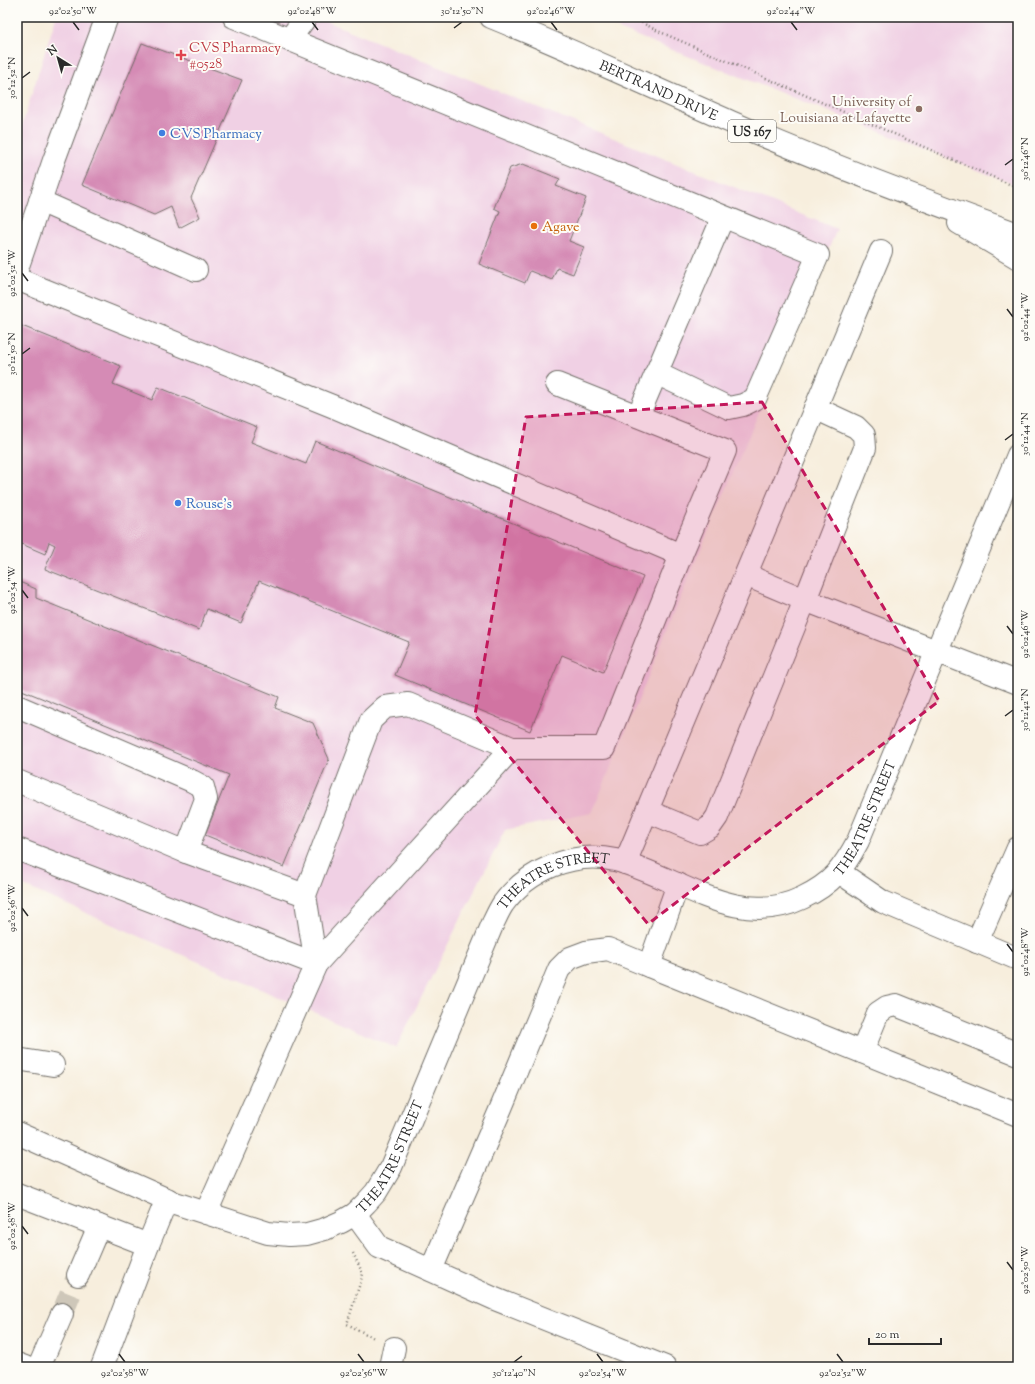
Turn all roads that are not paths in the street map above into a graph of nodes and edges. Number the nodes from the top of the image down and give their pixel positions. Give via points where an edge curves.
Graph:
1 (107, 17) edge
2 (234, 17) edge
3 (288, 17) edge
4 (306, 17) edge
5 (491, 17) edge
6 (289, 40) junction
7 (917, 198) junction
8 (40, 200) junction
9 (723, 217) junction
10 (1018, 234) edge
11 (881, 252) dead end
12 (1018, 258) edge
13 (17, 269) edge
14 (196, 270) dead end
15 (17, 279) edge
16 (656, 373) junction
17 (556, 384) dead end
18 (815, 408) junction
19 (638, 416) junction
20 (1018, 455) edge
21 (681, 555) junction
22 (746, 575) junction
23 (805, 600) junction
24 (937, 650) junction
25 (1018, 683) edge
26 (17, 706) edge
27 (512, 748) junction
28 (17, 781) edge
29 (647, 811) junction
30 (1018, 848) edge
31 (17, 849) edge
32 (186, 852) junction
33 (624, 863) junction
34 (839, 872) junction
35 (678, 884) junction
36 (305, 895) junction
37 (977, 942) junction
38 (1018, 958) edge
39 (316, 964) junction
40 (649, 966) junction
41 (862, 1052) junction
42 (1018, 1054) edge
43 (17, 1059) edge
44 (53, 1065) dead end
45 (1018, 1115) edge
46 (17, 1133) edge
47 (17, 1194) edge
48 (167, 1199) junction
49 (206, 1213) junction
50 (347, 1219) junction
51 (99, 1226) junction
52 (148, 1245) junction
53 (431, 1270) junction
54 (78, 1275) tunnel mouth
55 (62, 1314) tunnel mouth
56 (17, 1364) edge
57 (25, 1367) edge
58 (39, 1367) edge
59 (102, 1367) edge
60 (665, 1367) edge

1 - 8 street
2 - 6 street
3 - 6 street
4 - 6 street
5 - 7 street, BERTRAND DRIVE / US 167 via 732,122
6 - 9 street
7 - 10 street, BERTRAND DRIVE / US 167
7 - 12 street, BERTRAND DRIVE
8 - 13 street
8 - 14 street
9 - 16 street
9 - 16 street via 818,255 755,399 729,408
11 - 18 street
15 - 21 street via 332,406
16 - 19 street
17 - 19 street
18 - 22 street
18 - 23 street via 856,427 864,435 865,448
19 - 21 street via 724,451
20 - 24 street, THEATRE STREET
21 - 27 street via 604,748
22 - 23 street
22 - 29 street
23 - 24 street
23 - 29 street via 717,817 710,827 700,833
24 - 25 street
24 - 34 street, THEATRE STREET via 858,841
26 - 32 street via 203,787 206,799
27 - 36 street via 408,704 385,707 371,720
27 - 39 street
28 - 32 street
29 - 33 street
30 - 37 street
31 - 39 street
32 - 36 street
33 - 35 street, THEATRE STREET
33 - 50 street, THEATRE STREET via 593,858 571,860 552,866 535,874 517,888 502,905 391,1167 376,1192
34 - 35 street, THEATRE STREET via 816,891 793,902 767,908 742,907
34 - 37 street via 883,902
35 - 40 street
36 - 39 street
37 - 38 street
39 - 49 street
40 - 41 street
40 - 53 street via 608,949 586,952 570,958 559,969
41 - 42 street via 878,1014 887,1007 896,1005
41 - 45 street
43 - 44 street
46 - 48 street, THEATRE STREET
47 - 51 street
48 - 49 street, THEATRE STREET
48 - 52 street
49 - 50 street, THEATRE STREET via 268,1233 289,1235 307,1234
50 - 53 street via 379,1247
51 - 52 street
51 - 54 street
52 - 59 street
53 - 60 street via 495,1299
55 - 58 street
56 - 57 street

